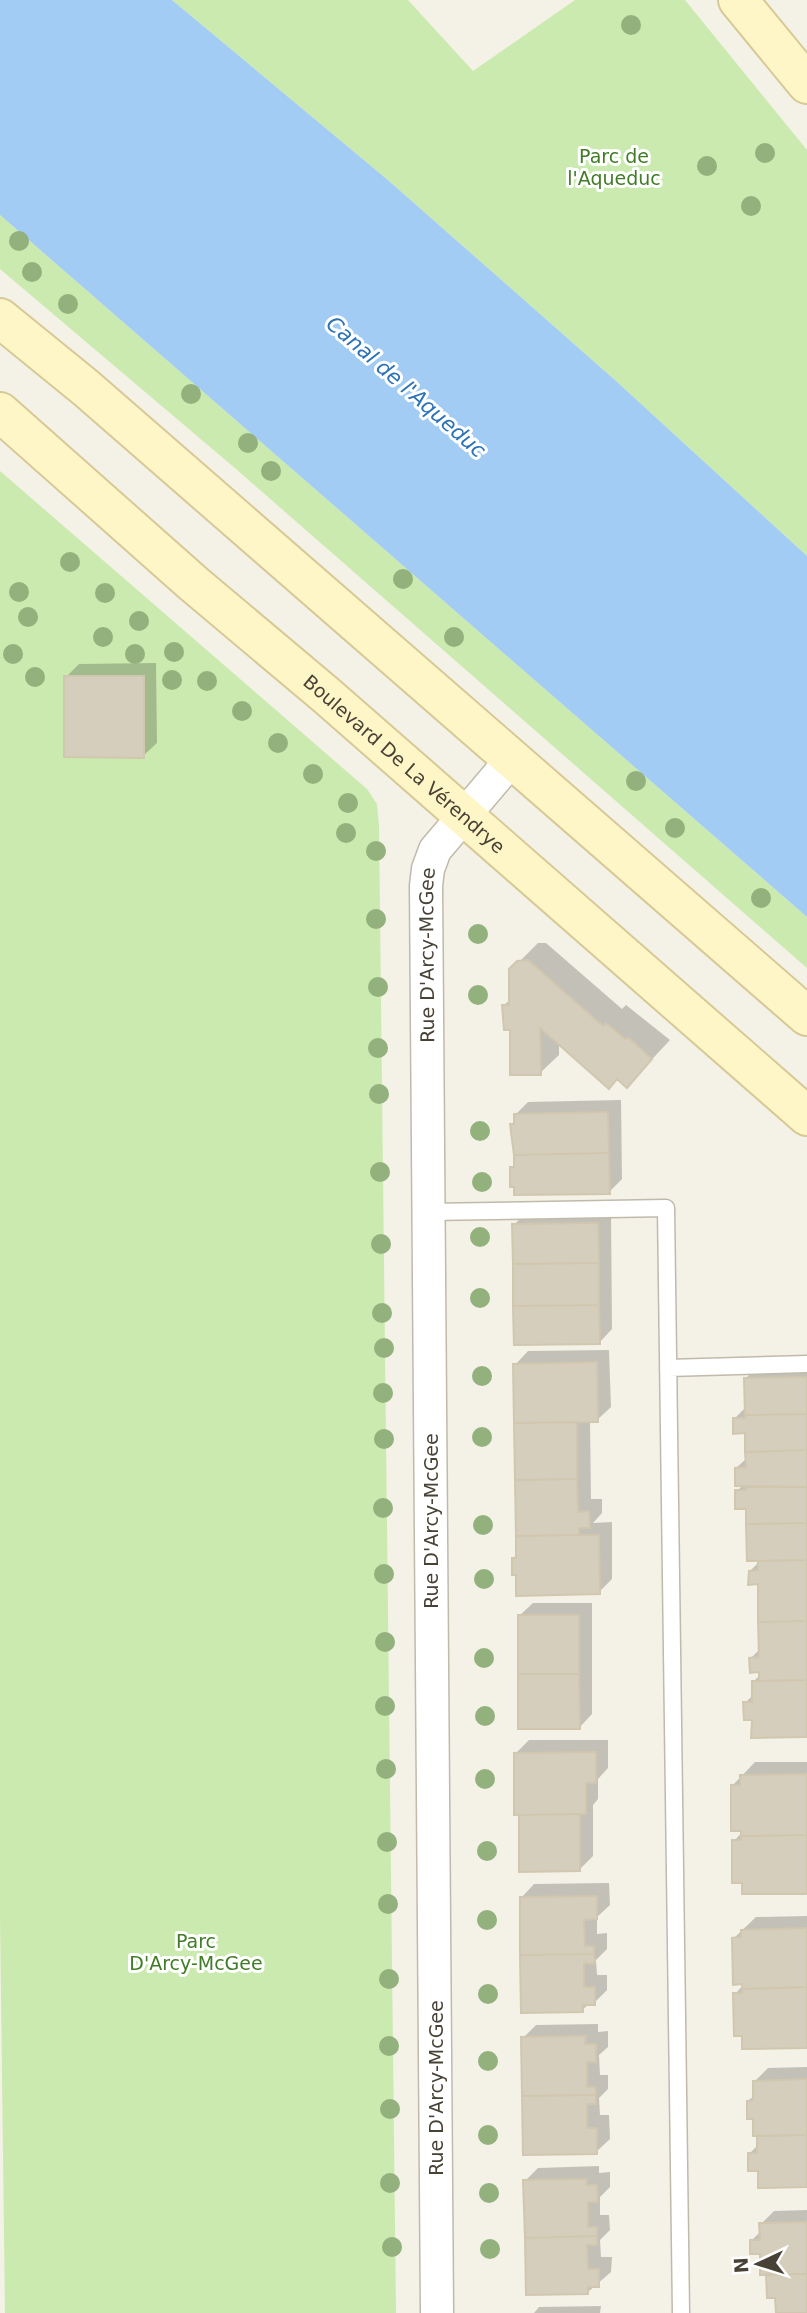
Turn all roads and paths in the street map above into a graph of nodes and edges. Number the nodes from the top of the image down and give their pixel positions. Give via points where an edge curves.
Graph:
1 (738, 0) edge
2 (807, 84) edge
3 (2, 325) edge
4 (0, 412) edge
5 (512, 759) junction
6 (463, 816) junction
7 (807, 1016) edge
8 (807, 1116) edge
9 (429, 1212) junction
10 (807, 1364) edge
11 (668, 1368) junction
12 (437, 2313) edge
13 (681, 2313) edge

1 - 2 main road
3 - 5 main road via 86,388
4 - 6 main road, Boulevard De La Vérendrye
5 - 6 street, Rue D'Arcy-McGee
5 - 7 main road
6 - 8 main road, Boulevard De La Vérendrye
6 - 9 street, Rue D'Arcy-McGee via 435,850 428,869
9 - 11 lane via 666,1208
9 - 12 street, Rue D'Arcy-McGee
10 - 11 lane
11 - 13 lane

